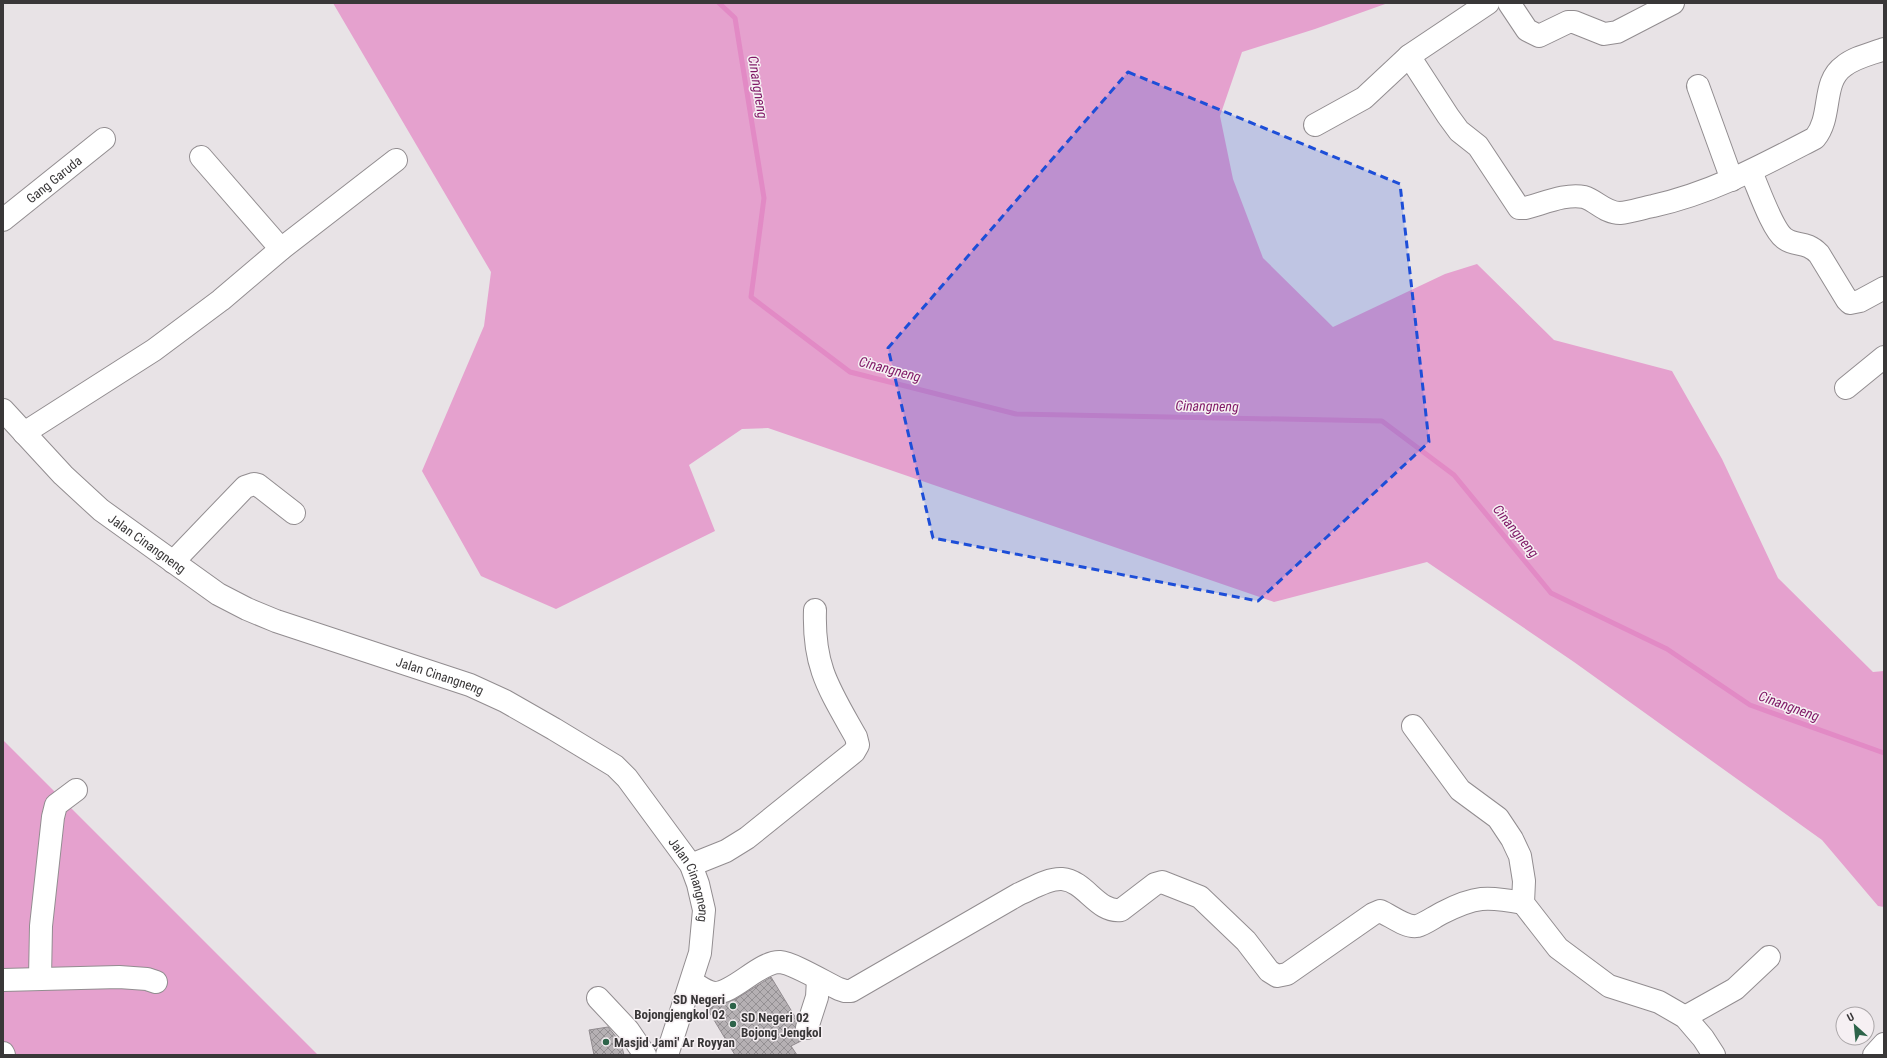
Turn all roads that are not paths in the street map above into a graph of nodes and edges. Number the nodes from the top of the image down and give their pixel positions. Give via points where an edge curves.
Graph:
1 (1488, 3) edge
2 (1509, 3) edge
3 (1673, 3) edge
4 (1884, 49) edge
5 (1409, 56) junction
6 (1698, 86) dead end
7 (1315, 124) dead end
8 (104, 139) dead end
9 (202, 158) dead end
10 (396, 160) dead end
11 (1742, 176) junction
12 (3, 220) edge
13 (281, 250) junction
14 (1884, 288) edge
15 (1884, 357) edge
16 (1846, 388) dead end
17 (3, 410) edge
18 (24, 433) junction
19 (294, 513) dead end
20 (173, 562) junction
21 (816, 610) dead end
22 (1413, 726) dead end
23 (76, 790) dead end
24 (691, 865) junction
25 (1524, 903) junction
26 (1769, 957) dead end
27 (40, 978) junction
28 (818, 979) junction
29 (3, 980) edge
30 (156, 982) dead end
31 (692, 982) junction
32 (598, 998) dead end
33 (1685, 1017) junction
34 (807, 1028) dead end
35 (1884, 1044) edge
36 (645, 1055) edge
37 (667, 1055) edge
38 (1714, 1055) edge
39 (1874, 1055) edge

1 - 5 street
2 - 3 street via 1527,30 1538,36 1568,22 1604,34 1617,32
4 - 11 street via 1853,60 1836,73 1831,83 1826,117 1821,131 1815,138
5 - 7 street via 1364,98
5 - 11 street via 1448,116 1459,131 1478,146 1519,208 1579,196 1608,211 1621,213 1686,198
6 - 11 street
8 - 12 street, Gang Garuda
9 - 13 street
10 - 13 street
11 - 14 street via 1784,238 1807,245 1820,254 1850,303 1860,301
13 - 18 street via 221,300 154,350
15 - 16 street
17 - 18 street, Jalan Cinangneng
18 - 20 street, Jalan Cinangneng via 85,496
19 - 20 street via 258,485 249,485
20 - 24 street, Jalan Cinangneng via 218,594 247,609 311,633 470,685 511,705 615,766 640,792
21 - 24 street via 814,635 822,673 858,745 854,752 747,838 726,851
22 - 25 street via 1460,790 1498,818 1512,839 1520,856
23 - 27 street via 56,805 53,817 41,926
24 - 31 street, Jalan Cinangneng via 704,910 700,954
25 - 28 street via 1496,898 1477,898 1460,903 1417,926 1380,911 1287,974 1277,976 1269,971 1246,941 1200,897 1162,882 1154,884 1121,910 1114,910 1104,907 1075,882 1062,879 1046,882 1018,894 851,991 845,991
25 - 33 street via 1558,948 1609,986 1659,1002
26 - 33 street via 1736,989
27 - 29 street
27 - 30 street via 119,977
28 - 31 street via 779,962 721,992 708,991
28 - 34 street via 817,997
31 - 37 street, Jalan Cinangneng
32 - 36 street via 628,1030
33 - 38 street
35 - 39 street

